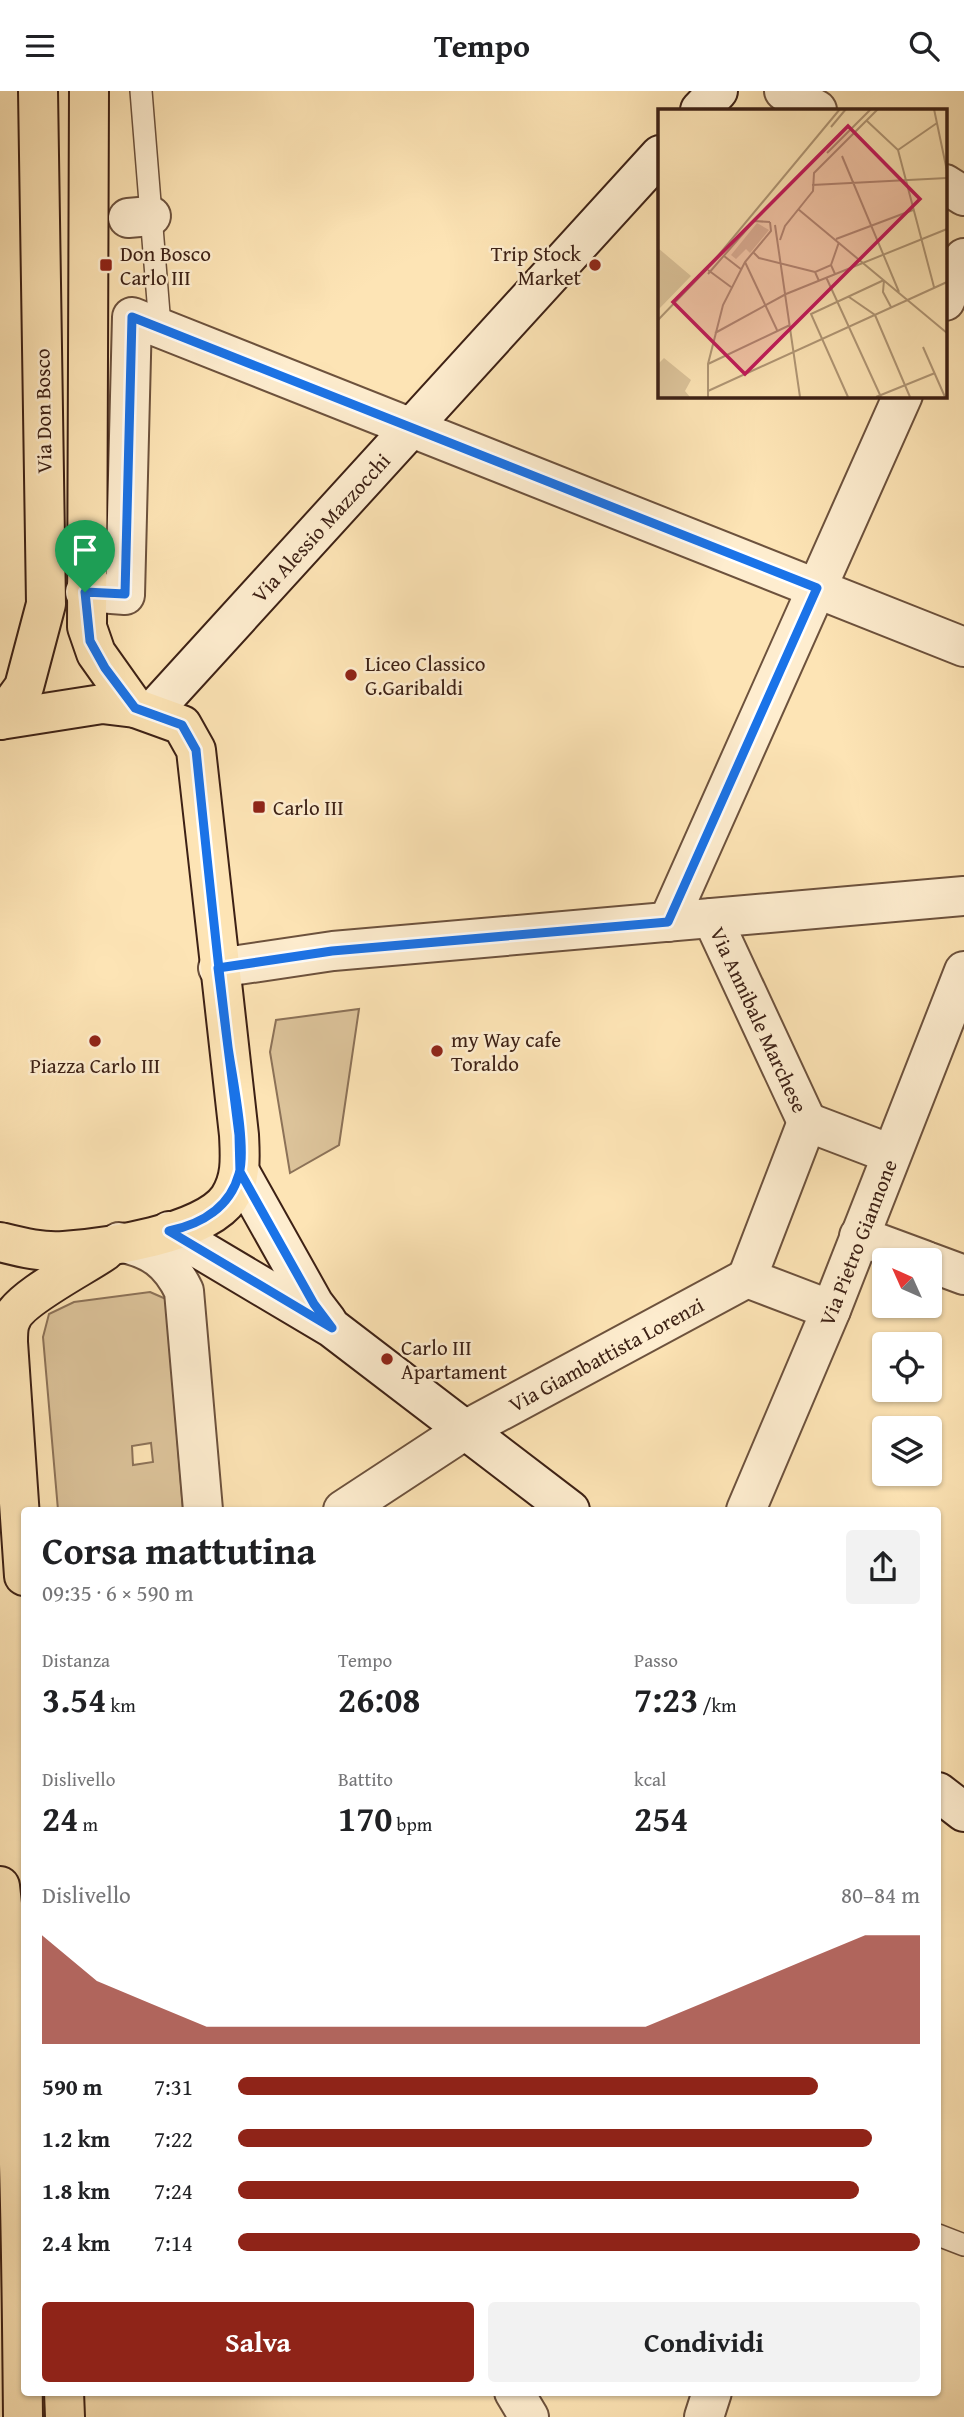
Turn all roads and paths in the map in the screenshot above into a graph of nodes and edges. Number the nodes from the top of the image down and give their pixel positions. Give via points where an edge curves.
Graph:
1 (38, 91) edge
2 (89, 91) edge
3 (141, 91) edge
4 (718, 91) edge
5 (784, 91) edge
6 (701, 109) edge
7 (815, 109) edge
8 (658, 157) edge
9 (946, 185) edge
10 (964, 196) edge
11 (964, 258) edge
12 (946, 299) edge
13 (160, 326) junction
14 (902, 397) edge
15 (413, 428) junction
16 (817, 588) junction
17 (85, 592) junction
18 (964, 647) edge
19 (143, 710) junction
20 (0, 720) edge
21 (964, 897) edge
22 (712, 918) junction
23 (668, 922) junction
24 (218, 968) junction
25 (964, 971) edge
26 (807, 1122) junction
27 (891, 1154) junction
28 (240, 1172) junction
29 (169, 1231) junction
30 (859, 1236) junction
31 (0, 1242) edge
32 (119, 1242) junction
33 (892, 1248) edge
34 (942, 1267) edge
35 (964, 1275) edge
36 (747, 1278) junction
37 (831, 1310) junction
38 (332, 1328) junction
39 (465, 1430) junction
40 (203, 1507) edge
41 (348, 1507) edge
42 (566, 1507) edge
43 (747, 1507) edge
44 (21, 1532) edge
45 (941, 1794) edge
46 (964, 1812) edge
47 (0, 1886) edge
48 (18, 1975) edge
49 (941, 2236) edge
50 (964, 2245) edge
51 (21, 2257) edge
52 (23, 2396) edge
53 (64, 2396) edge
54 (516, 2396) edge
55 (711, 2396) edge
56 (23, 2417) edge
57 (65, 2417) edge
58 (529, 2417) edge
59 (704, 2417) edge

1 - 20 main road, Via Don Bosco via 46,604 23,687
2 - 17 main road, Via Don Bosco via 104,319
3 - 13 lane via 140,217
4 - 6 street
5 - 7 street
8 - 15 street, Via Alessio Mazzocchi
9 - 10 street
11 - 12 street
13 - 15 street
13 - 17 street via 132,317 125,594
14 - 16 street
15 - 16 street
15 - 19 street, Via Alessio Mazzocchi
16 - 18 street
16 - 23 street
17 - 19 main road, Via Don Bosco via 90,641
19 - 20 main road via 102,704
19 - 24 main road via 182,725 196,750
21 - 22 street
22 - 23 street
22 - 26 street, Via Annibale Marchese
23 - 24 street via 332,951
24 - 28 main road
25 - 27 street, Via Pietro Giannone
26 - 27 street
26 - 36 street
27 - 30 street, Via Pietro Giannone
28 - 29 main road via 229,1198 209,1216
28 - 38 street
29 - 32 main road
29 - 38 street
30 - 33 street
30 - 37 street, Via Pietro Giannone
31 - 32 main road via 62,1251
32 - 40 street via 163,1258 184,1291
32 - 44 main road via 41,1291 10,1321
34 - 35 street
36 - 37 street
36 - 39 street, Via Giambattista Lorenzi
37 - 43 street, Via Pietro Giannone
38 - 39 street
39 - 41 street, Via Giambattista Lorenzi
39 - 42 street
45 - 46 street
47 - 48 main road
48 - 51 main road
49 - 50 lane
52 - 56 main road
53 - 57 main road
54 - 58 street
55 - 59 street

